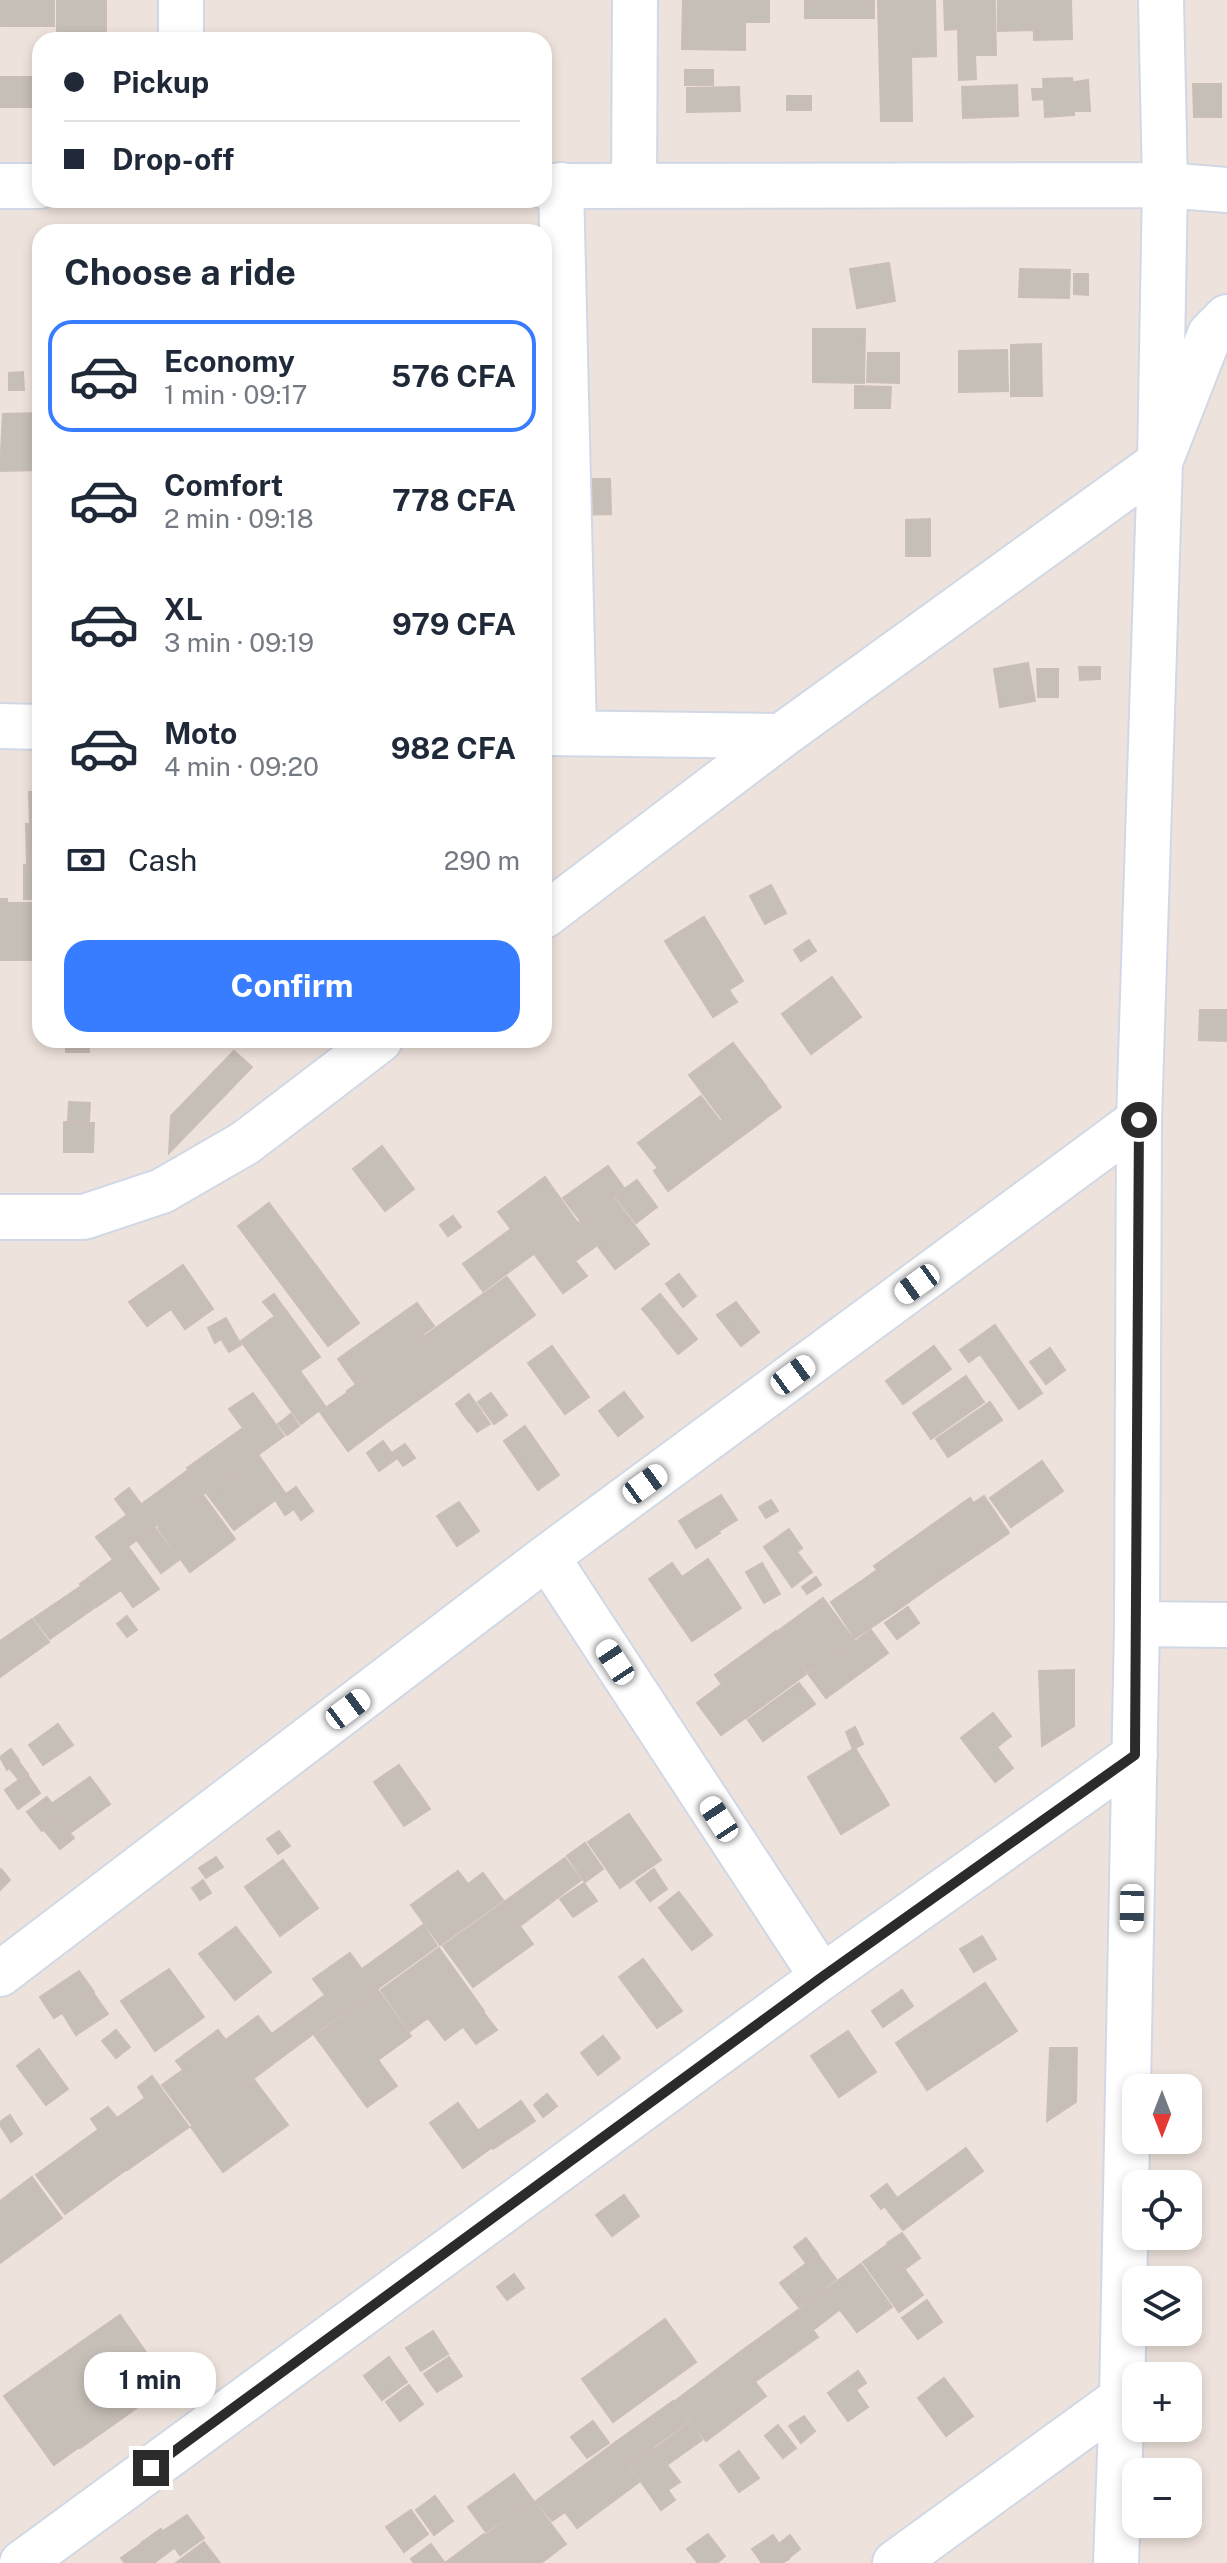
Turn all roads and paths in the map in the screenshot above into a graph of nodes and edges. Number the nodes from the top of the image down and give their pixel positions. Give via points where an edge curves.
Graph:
1 (181, 0) edge
2 (635, 0) edge
3 (1161, 0) edge
4 (181, 32) edge
5 (634, 185) junction
6 (1165, 185) junction
7 (0, 186) edge
8 (32, 186) edge
9 (552, 186) edge
10 (1227, 190) edge
11 (1227, 317) edge
12 (1160, 462) junction
13 (0, 726) edge
14 (32, 727) edge
15 (559, 733) edge
16 (781, 736) junction
17 (552, 910) edge
18 (370, 1048) edge
19 (1139, 1120) junction
20 (0, 1217) edge
21 (547, 1557) junction
22 (1137, 1624) junction
23 (1227, 1625) edge
24 (1135, 1755) junction
25 (0, 1974) edge
26 (822, 1977) junction
27 (1123, 2362) edge
28 (1122, 2398) joint
29 (22, 2563) edge
30 (895, 2563) edge
31 (1116, 2563) edge

1 - 4 street
2 - 5 street
3 - 6 street
5 - 6 street
5 - 9 street
6 - 10 street
6 - 12 street
7 - 8 street
9 - 15 street
11 - 12 street via 1210,334
12 - 16 street
12 - 19 street
13 - 14 street
15 - 16 street
16 - 17 street
18 - 20 street via 245,1143 162,1191 84,1217
19 - 21 street
19 - 22 street
21 - 25 street
21 - 26 street
22 - 23 street
22 - 24 street
24 - 26 street
24 - 27 street
26 - 29 street
28 - 30 street
28 - 31 street

